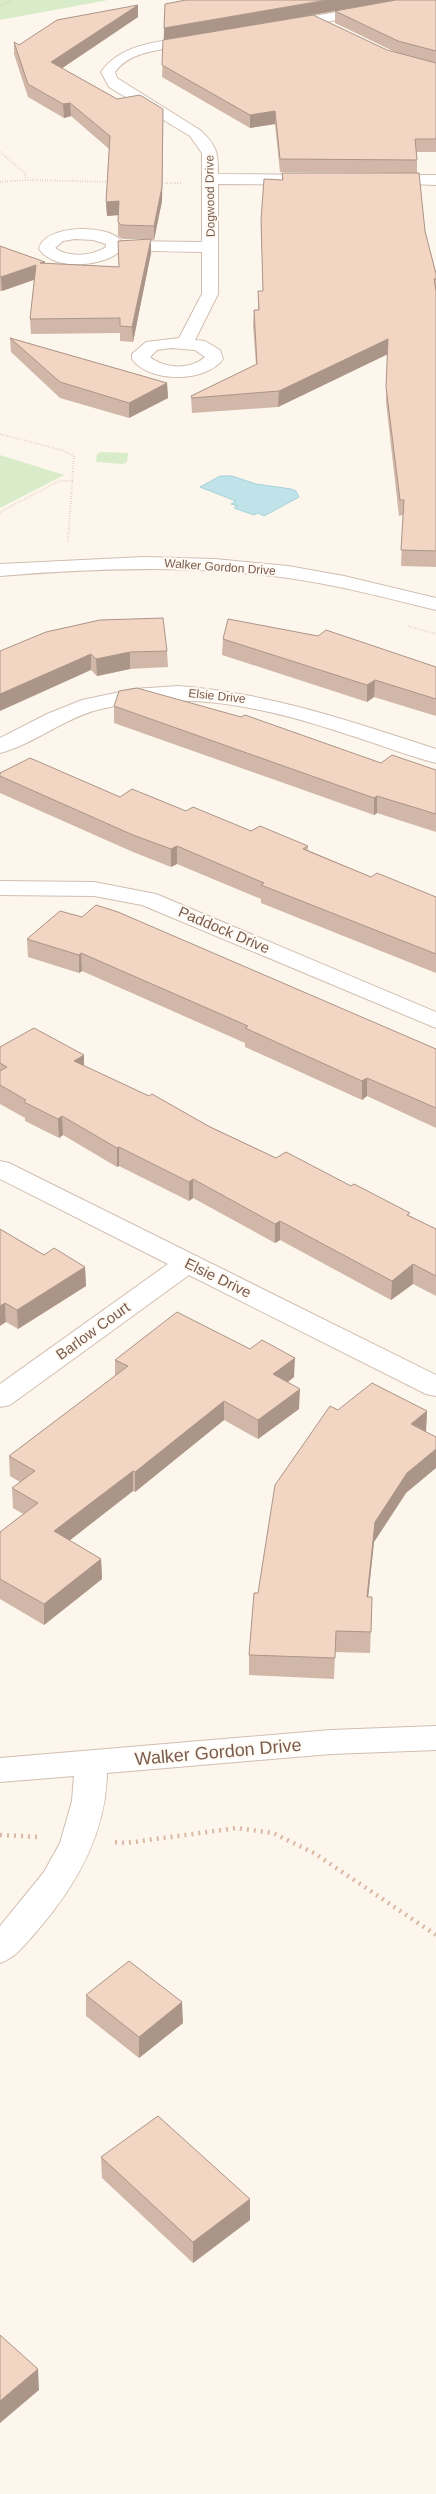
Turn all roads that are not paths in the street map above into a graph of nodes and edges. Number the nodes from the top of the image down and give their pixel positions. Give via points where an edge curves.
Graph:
1 (431, 0) edge
2 (315, 20) junction
3 (268, 28) edge
4 (340, 32) edge
5 (212, 38) edge
6 (338, 180) edge
7 (368, 180) edge
8 (436, 180) edge
9 (211, 181) junction
10 (116, 246) edge
11 (210, 247) junction
12 (185, 343) dead end
13 (0, 570) edge
14 (436, 604) edge
15 (0, 746) edge
16 (436, 756) edge
17 (0, 888) edge
18 (436, 1021) edge
19 (0, 1168) edge
20 (187, 1263) junction
21 (436, 1387) edge
22 (0, 1398) edge
23 (436, 1738) edge
24 (91, 1762) junction
25 (0, 1770) edge
26 (0, 1949) edge

1 - 2 street
2 - 3 street
2 - 4 street
5 - 9 street, Dogwood Drive via 131,54 115,62 108,72 114,84 201,138 210,153
6 - 9 street
7 - 8 street
9 - 11 street, Dogwood Drive
10 - 11 street
11 - 12 street, Dogwood Drive via 209,298
13 - 14 street, Walker Gordon Drive via 154,562 253,568 326,579
15 - 16 street, Elsie Drive via 88,706 137,696 188,692 227,695 263,703
17 - 18 street, Paddock Drive via 94,889 148,899
19 - 20 street, Elsie Drive
20 - 21 street, Elsie Drive
20 - 22 street, Barlow Court
23 - 24 street, Walker Gordon Drive via 331,1742
24 - 25 street, Walker Gordon Drive
24 - 26 street via 89,1801 78,1840 53,1888

